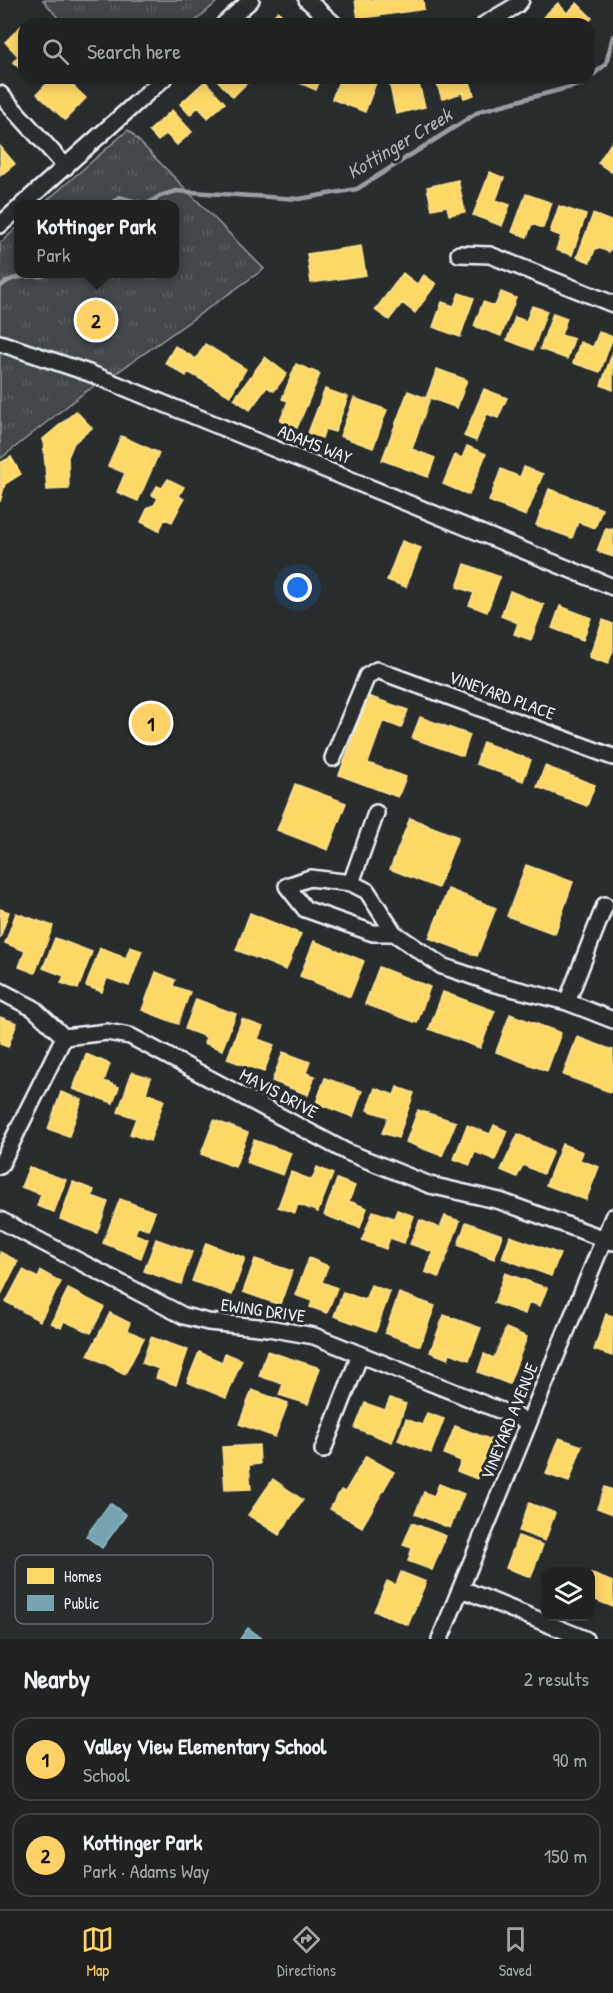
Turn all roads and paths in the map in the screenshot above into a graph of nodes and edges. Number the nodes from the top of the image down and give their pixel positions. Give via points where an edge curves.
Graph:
1 (251, 0) edge
2 (307, 0) edge
3 (520, 0) edge
4 (231, 18) edge
5 (327, 18) edge
6 (495, 18) edge
7 (157, 84) edge
8 (0, 94) edge
9 (66, 167) junction
10 (28, 200) edge
11 (14, 213) edge
12 (0, 225) edge
13 (459, 254) dead end
14 (613, 304) edge
15 (0, 343) edge
16 (613, 587) edge
17 (613, 757) edge
18 (333, 758) dead end
19 (376, 813) dead end
20 (351, 883) junction
21 (605, 905) dead end
22 (394, 933) junction
23 (0, 991) edge
24 (567, 1002) junction
25 (613, 1020) edge
26 (64, 1037) junction
27 (0, 1166) edge
28 (613, 1217) edge
29 (0, 1220) edge
30 (608, 1240) edge
31 (360, 1355) junction
32 (529, 1422) junction
33 (322, 1449) dead end
34 (462, 1589) junction
35 (440, 1639) edge
36 (585, 1639) edge

1 - 4 street
2 - 5 street
3 - 6 street
7 - 9 street
8 - 9 street
9 - 10 street
11 - 12 street
13 - 14 street via 490,255
15 - 16 street, ADAMS WAY via 96,376
17 - 18 street, VINEYARD PLACE via 377,670 367,676
19 - 20 street
20 - 22 street via 367,891
20 - 22 street via 310,878 287,886 305,909 373,933
21 - 24 street
22 - 24 street via 442,966
23 - 26 street via 33,1008
24 - 25 street
26 - 27 street
26 - 30 street, MAVIS DRIVE via 108,1032 130,1035 347,1152 430,1185 500,1201
28 - 30 street, VINEYARD AVENUE
29 - 31 street, EWING DRIVE via 184,1316 314,1336
30 - 32 street, VINEYARD AVENUE
31 - 32 street, EWING DRIVE
31 - 33 street
32 - 34 street, VINEYARD AVENUE
34 - 35 street, VINEYARD AVENUE
34 - 36 street

